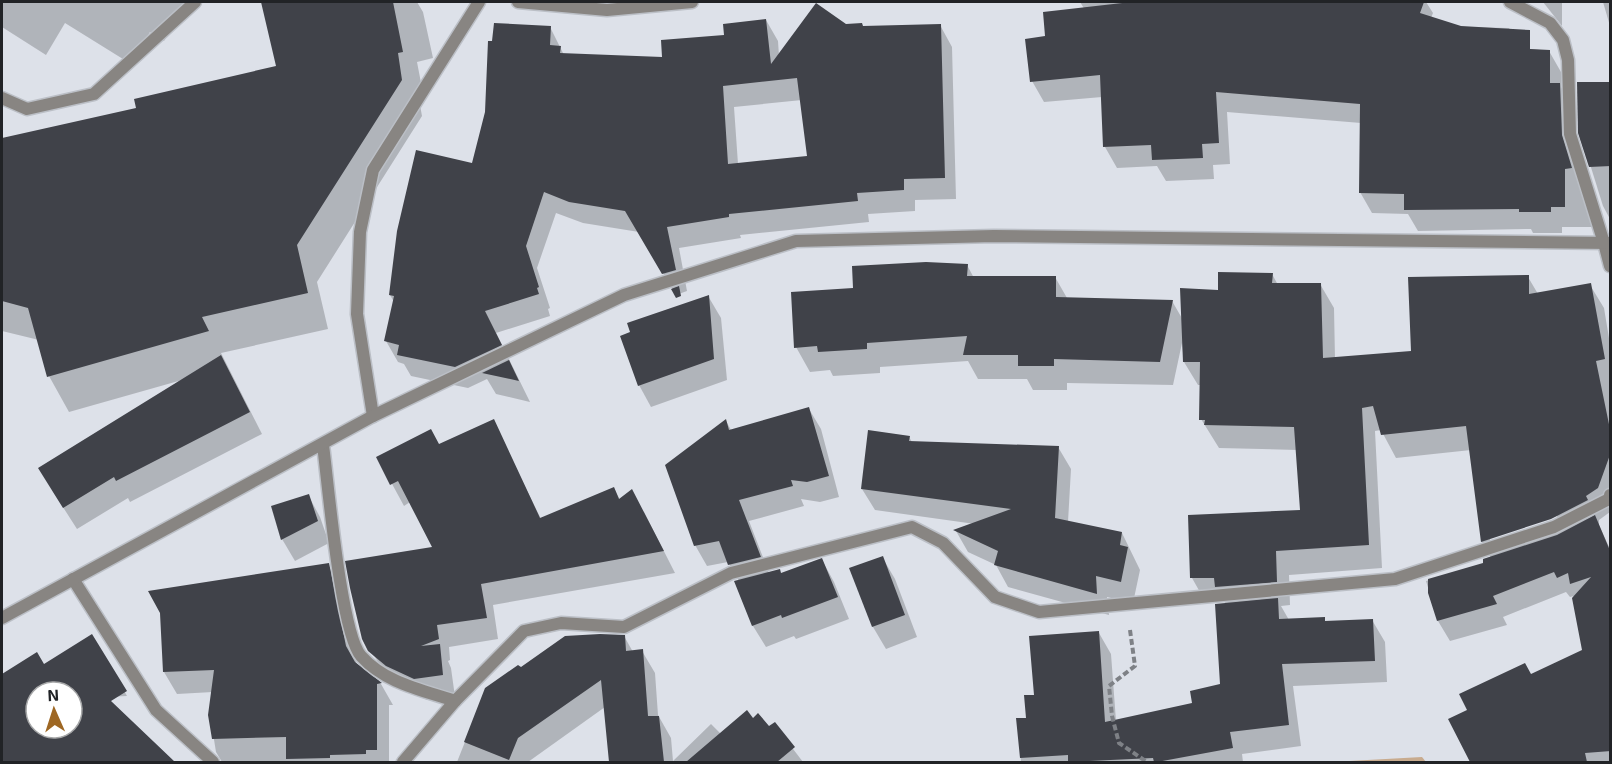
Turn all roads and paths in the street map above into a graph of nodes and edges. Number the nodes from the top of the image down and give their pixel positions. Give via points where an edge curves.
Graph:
1 (195, 2) edge
2 (479, 2) edge
3 (518, 2) edge
4 (692, 2) edge
5 (1510, 2) edge
6 (2, 98) edge
7 (1607, 243) edge
8 (1611, 266) edge
9 (373, 416) junction
10 (322, 445) junction
11 (1610, 498) edge
12 (73, 579) junction
13 (1127, 604) junction
14 (2, 618) edge
15 (455, 701) junction
16 (210, 762) edge
17 (403, 762) edge
18 (1147, 762) edge

1 - 6 street via 94,94 27,109
2 - 9 street via 374,170 360,232 357,314
3 - 4 street via 606,10
5 - 7 street via 1550,23 1563,40 1568,60 1570,134
7 - 8 street
7 - 9 street via 994,236 796,242 624,296
9 - 10 street
10 - 12 street
10 - 15 street via 347,622 360,655 386,678
11 - 13 street via 1554,527 1395,579
12 - 14 street
12 - 16 street via 156,710
13 - 15 street via 1039,612 995,597 943,543 912,527 731,573 624,627 561,623 524,631
13 - 18 path via 1135,666 1109,686 1112,716 1119,743
15 - 17 street

